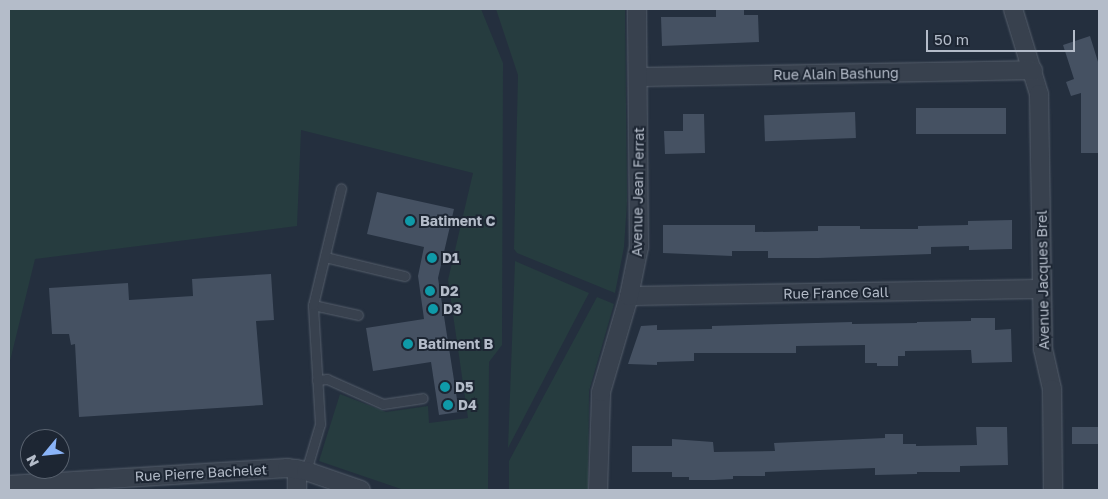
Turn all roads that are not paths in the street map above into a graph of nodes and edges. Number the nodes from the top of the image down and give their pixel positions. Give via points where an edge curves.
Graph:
1 (637, 9) edge
2 (1013, 9) edge
3 (1033, 70) junction
4 (639, 78) junction
5 (341, 188) dead end
6 (325, 257) junction
7 (404, 276) dead end
8 (1042, 289) junction
9 (629, 296) junction
10 (313, 305) junction
11 (358, 315) dead end
12 (317, 380) junction
13 (423, 398) dead end
14 (301, 470) junction
15 (147, 483) edge
16 (9, 486) edge
17 (297, 490) edge
18 (361, 490) edge
19 (598, 490) edge
20 (1053, 490) edge

1 - 4 street, Avenue Jean Ferrat
2 - 3 street, Avenue Jacques Brel
3 - 4 street, Rue Alain Bashung
3 - 8 street, Avenue Jacques Brel via 1039,94
4 - 9 street, Avenue Jean Ferrat via 640,237
5 - 6 lane
6 - 7 lane
6 - 10 lane
8 - 9 street, Rue France Gall
8 - 20 street, Avenue Jacques Brel via 1043,349 1052,389
9 - 19 street, Avenue Jean Ferrat via 601,392
10 - 11 lane
10 - 12 lane
12 - 13 lane via 327,379 384,404
12 - 14 lane via 320,424
14 - 15 street, Rue Pierre Bachelet
14 - 17 street
14 - 18 street, Rue Pierre Bachelet
15 - 16 street, Rue Pierre Bachelet

